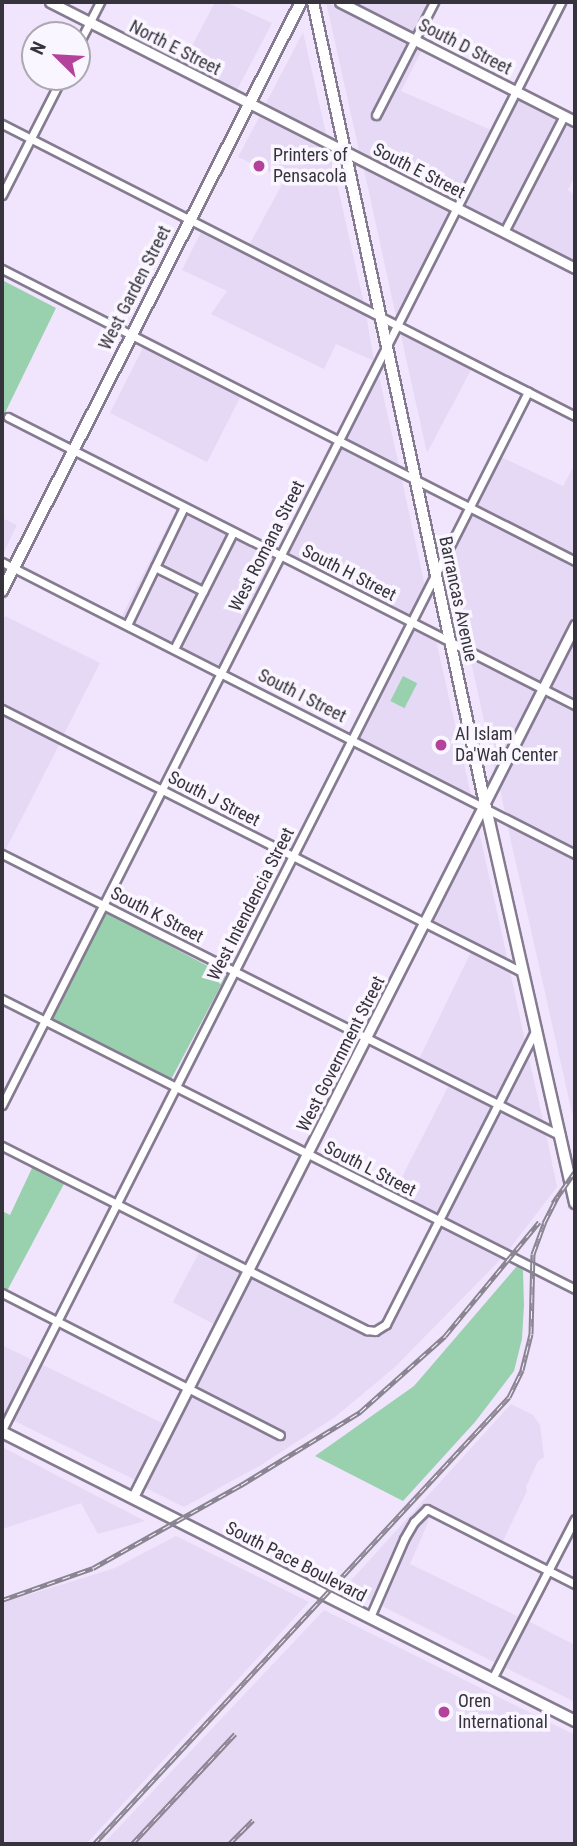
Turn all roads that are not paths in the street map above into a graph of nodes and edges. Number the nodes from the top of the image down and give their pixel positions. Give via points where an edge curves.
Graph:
1 (50, 2) edge
2 (100, 2) edge
3 (301, 2) edge
4 (313, 2) edge
5 (340, 2) edge
6 (434, 2) edge
7 (561, 2) edge
8 (88, 21) edge
9 (90, 21) edge
10 (91, 23) edge
11 (415, 39) junction
12 (55, 91) edge
13 (516, 91) junction
14 (248, 103) junction
15 (376, 116) dead end
16 (564, 116) junction
17 (575, 121) edge
18 (2, 124) edge
19 (30, 139) junction
20 (344, 151) junction
21 (2, 195) edge
22 (457, 208) junction
23 (189, 219) junction
24 (504, 232) junction
25 (575, 268) edge
26 (2, 269) edge
27 (380, 317) junction
28 (397, 325) junction
29 (131, 335) junction
30 (387, 346) junction
31 (528, 392) junction
32 (575, 416) edge
33 (8, 417) dead end
34 (338, 440) junction
35 (72, 450) junction
36 (416, 479) junction
37 (184, 507) junction
38 (470, 507) junction
39 (233, 531) junction
40 (280, 556) junction
41 (575, 561) edge
42 (2, 562) edge
43 (155, 567) junction
44 (14, 568) junction
45 (437, 573) junction
46 (2, 591) edge
47 (203, 591) junction
48 (412, 622) junction
49 (127, 625) junction
50 (575, 625) edge
51 (452, 643) junction
52 (174, 649) junction
53 (221, 673) junction
54 (543, 689) junction
55 (575, 705) edge
56 (2, 709) edge
57 (352, 740) junction
58 (162, 790) junction
59 (486, 807) junction
60 (2, 854) edge
61 (575, 854) edge
62 (293, 857) junction
63 (103, 905) junction
64 (424, 924) junction
65 (235, 972) junction
66 (524, 973) junction
67 (2, 999) edge
68 (45, 1021) junction
69 (536, 1029) junction
70 (366, 1039) junction
71 (176, 1087) junction
72 (2, 1105) edge
73 (498, 1106) junction
74 (561, 1136) junction
75 (2, 1146) edge
76 (307, 1155) junction
77 (575, 1155) edge
78 (568, 1166) junction
79 (575, 1203) edge
80 (117, 1204) junction
81 (439, 1222) junction
82 (248, 1271) junction
83 (575, 1289) edge
84 (2, 1293) edge
85 (58, 1321) junction
86 (189, 1387) junction
87 (2, 1431) edge
88 (280, 1435) dead end
89 (133, 1497) junction
90 (575, 1519) edge
91 (549, 1571) junction
92 (575, 1584) edge
93 (370, 1617) junction
94 (492, 1679) junction
95 (575, 1721) edge

1 - 8 street, North E Street
2 - 9 street
3 - 14 main road, West Garden Street
4 - 20 main road, Barrancas Avenue
5 - 11 street, South D Street
6 - 11 street
7 - 13 street, West Romana Street
10 - 14 street, North E Street
11 - 13 street, South D Street
11 - 15 street
12 - 19 street
13 - 16 street, South D Street
13 - 22 street, West Romana Street
14 - 20 street, South E Street
14 - 23 main road, West Garden Street
16 - 17 street, South D Street
16 - 24 street
18 - 19 street
19 - 21 street
19 - 23 street
20 - 22 street, South E Street
20 - 27 main road, Barrancas Avenue
22 - 24 street, South E Street
22 - 28 street, West Romana Street
23 - 27 street
23 - 29 main road, West Garden Street
24 - 25 street, South E Street
26 - 29 street
27 - 28 street
27 - 30 main road, Barrancas Avenue
28 - 30 street, West Romana Street
28 - 31 street
29 - 34 street
29 - 35 main road, West Garden Street
30 - 34 street, West Romana Street
30 - 36 main road, Barrancas Avenue
31 - 32 street
31 - 38 street, West Intendencia Street
33 - 35 street, South H Street
34 - 36 street
34 - 40 street, West Romana Street
35 - 37 street, South H Street
35 - 44 main road, West Garden Street
36 - 38 street
36 - 45 main road, Barrancas Avenue
37 - 39 street, South H Street
37 - 43 street
38 - 41 street
38 - 45 street, West Intendencia Street
39 - 40 street, South H Street
39 - 47 street
40 - 48 street, South H Street
40 - 53 street, West Romana Street
42 - 44 street, South I Street
43 - 47 street
43 - 49 street
44 - 46 main road, West Garden Street
44 - 49 street, South I Street
45 - 48 street, West Intendencia Street
45 - 51 main road, Barrancas Avenue
47 - 52 street
48 - 51 street, South H Street
48 - 57 street, West Intendencia Street
49 - 52 street, South I Street
50 - 54 street, West Government Street
51 - 54 street, South H Street
51 - 59 main road, Barrancas Avenue
52 - 53 street, South I Street
53 - 57 street, South I Street
53 - 58 street, West Romana Street
54 - 55 street, South H Street
54 - 59 street, West Government Street
56 - 58 street, South J Street
57 - 59 street, South I Street
57 - 62 street, West Intendencia Street
58 - 62 street, South J Street
58 - 63 street, West Romana Street
59 - 61 street, South I Street
59 - 64 street, West Government Street
59 - 66 main road, Barrancas Avenue
60 - 63 street, South K Street
62 - 64 street, South J Street
62 - 65 street, West Intendencia Street
63 - 65 street, South K Street
63 - 68 street, West Romana Street
64 - 66 street, South J Street
64 - 70 street, West Government Street
65 - 70 street, South K Street
65 - 71 street, West Intendencia Street
66 - 69 main road, Barrancas Avenue
67 - 68 street, South L Street
68 - 71 street, South L Street
68 - 72 street, West Romana Street
69 - 73 street
69 - 74 main road, Barrancas Avenue
70 - 73 street, South K Street
70 - 76 street, West Government Street
71 - 76 street, South L Street
71 - 80 street, West Intendencia Street
73 - 74 street, South K Street
73 - 81 street
74 - 78 main road, Barrancas Avenue
75 - 80 street
76 - 81 street, South L Street
76 - 82 street, West Government Street
77 - 78 main road
78 - 79 main road, Barrancas Avenue
80 - 82 street
80 - 85 street, West Intendencia Street
81 - 82 street via 386,1324 375,1331
81 - 83 street, South L Street
82 - 86 street, West Government Street
84 - 85 street
85 - 86 street
85 - 87 street, West Intendencia Street
86 - 88 street
86 - 89 street, West Government Street
87 - 89 main road, South Pace Boulevard
89 - 93 main road, South Pace Boulevard
90 - 91 street
91 - 92 street
91 - 93 street via 427,1510 404,1539
91 - 94 street
93 - 94 main road, South Pace Boulevard
94 - 95 main road, South Pace Boulevard

